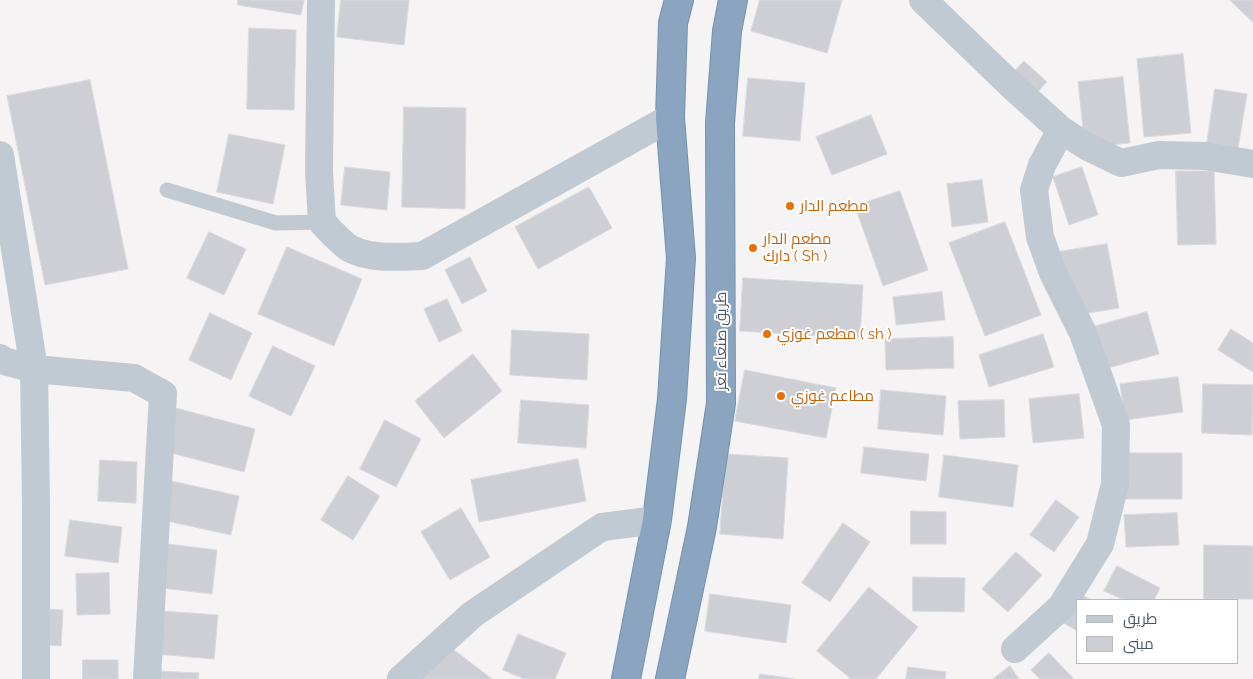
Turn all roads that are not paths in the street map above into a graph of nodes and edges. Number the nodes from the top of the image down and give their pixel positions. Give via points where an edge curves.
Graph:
1 (321, 0) edge
2 (679, 0) edge
3 (733, 0) edge
4 (923, 0) edge
5 (670, 118) junction
6 (1061, 130) junction
7 (0, 155) edge
8 (1253, 164) edge
9 (167, 190) dead end
10 (322, 222) junction
11 (0, 358) edge
12 (34, 369) junction
13 (657, 520) junction
14 (1015, 649) dead end
15 (36, 679) edge
16 (147, 679) edge
17 (401, 679) edge
18 (626, 679) edge
19 (670, 679) edge

1 - 10 street via 319,172
2 - 5 highway via 673,23
3 - 19 highway, طريق صنعاء تعز via 726,31 720,123 721,403 702,527
4 - 6 street
5 - 10 street via 422,256 394,258 365,254 346,246
5 - 13 highway via 681,258 672,399
6 - 8 street via 1121,163 1159,155 1205,156
6 - 14 street via 1042,165 1034,190 1040,236 1053,273 1083,333 1116,425 1115,484 1100,544 1061,607
7 - 12 street
9 - 10 lane via 276,223
11 - 12 street
12 - 15 street
12 - 16 street via 134,378 163,394
13 - 17 street via 602,528 473,614
13 - 18 highway

